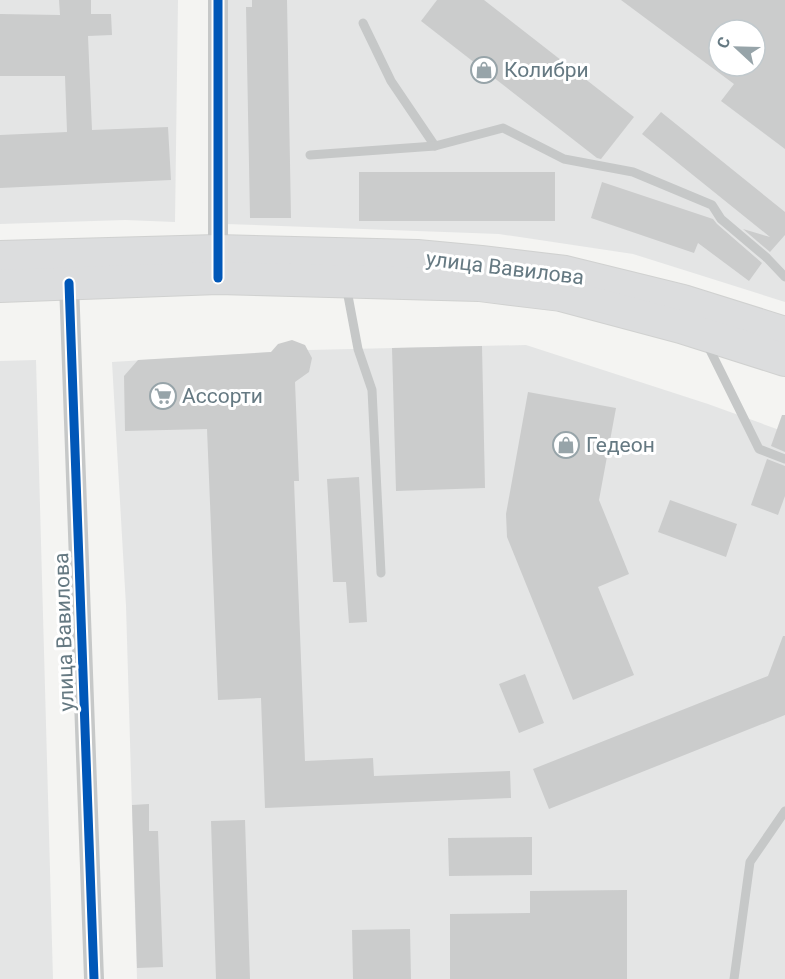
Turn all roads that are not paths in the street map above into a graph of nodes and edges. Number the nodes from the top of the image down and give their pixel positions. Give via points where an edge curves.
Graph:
1 (218, 0) edge
2 (363, 22) dead end
3 (435, 146) junction
4 (310, 154) dead end
5 (0, 257) edge
6 (218, 264) junction
7 (785, 277) edge
8 (346, 281) junction
9 (69, 283) junction
10 (0, 286) edge
11 (702, 333) junction
12 (785, 333) edge
13 (785, 360) edge
14 (785, 459) edge
15 (381, 573) dead end
16 (785, 811) edge
17 (94, 979) edge
18 (734, 979) edge

1 - 6 street
2 - 3 lane via 391,81
3 - 4 lane
3 - 7 lane via 503,128 564,159 633,172 712,204 721,219
5 - 6 main road, улица Вавилова
6 - 8 main road, улица Вавилова
6 - 9 main road, улица Вавилова
6 - 12 main road, улица Вавилова via 417,256 565,272 683,301
8 - 11 main road, улица Вавилова via 479,285 561,295
8 - 15 lane via 358,349 372,390
9 - 10 main road, улица Вавилова
9 - 17 street, улица Вавилова
11 - 13 main road, улица Вавилова
11 - 14 lane via 759,449
16 - 18 lane via 750,862

